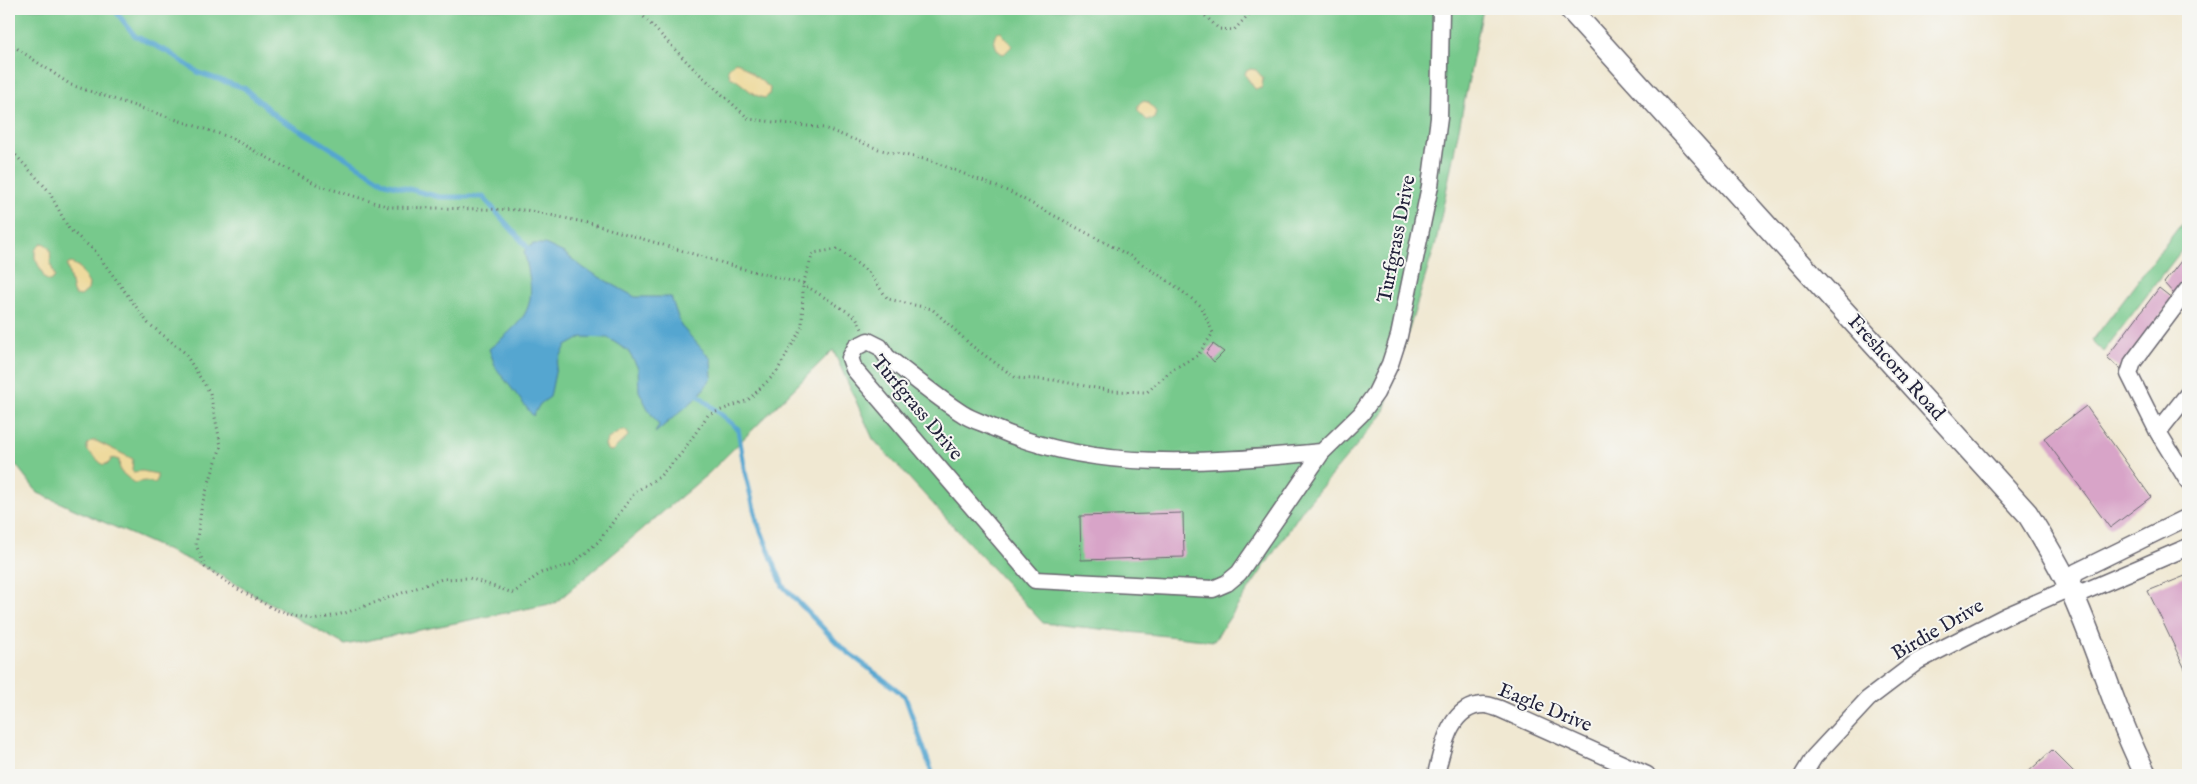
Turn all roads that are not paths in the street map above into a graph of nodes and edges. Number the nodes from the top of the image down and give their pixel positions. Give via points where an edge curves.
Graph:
1 (1441, 9) edge
2 (1570, 9) edge
3 (2185, 300) edge
4 (2188, 394) edge
5 (2158, 432) junction
6 (1322, 452) junction
7 (2188, 481) edge
8 (2188, 517) edge
9 (2188, 547) edge
10 (2070, 588) junction
11 (2141, 773) edge
12 (1436, 775) edge
13 (1646, 775) edge
14 (1803, 775) edge

1 - 6 street, Turfgrass Drive via 1439,118 1434,157 1420,242 1399,336 1376,393 1361,414
2 - 10 street, Freshcorn Road via 2027,513
3 - 5 street via 2133,362 2129,374
4 - 5 street
5 - 7 street
6 - 6 street, Turfgrass Drive via 1182,462 1081,454 1010,435 964,414 868,341 856,347 850,358 854,369 1035,580 1213,589 1227,584 1239,573
8 - 10 street via 2076,572
9 - 10 street via 2083,592
10 - 11 street, Freshcorn Road
10 - 14 street, Birdie Drive via 1997,620 1918,662 1868,699 1814,757
12 - 13 street, Eagle Drive via 1447,733 1457,718 1470,709 1485,705

